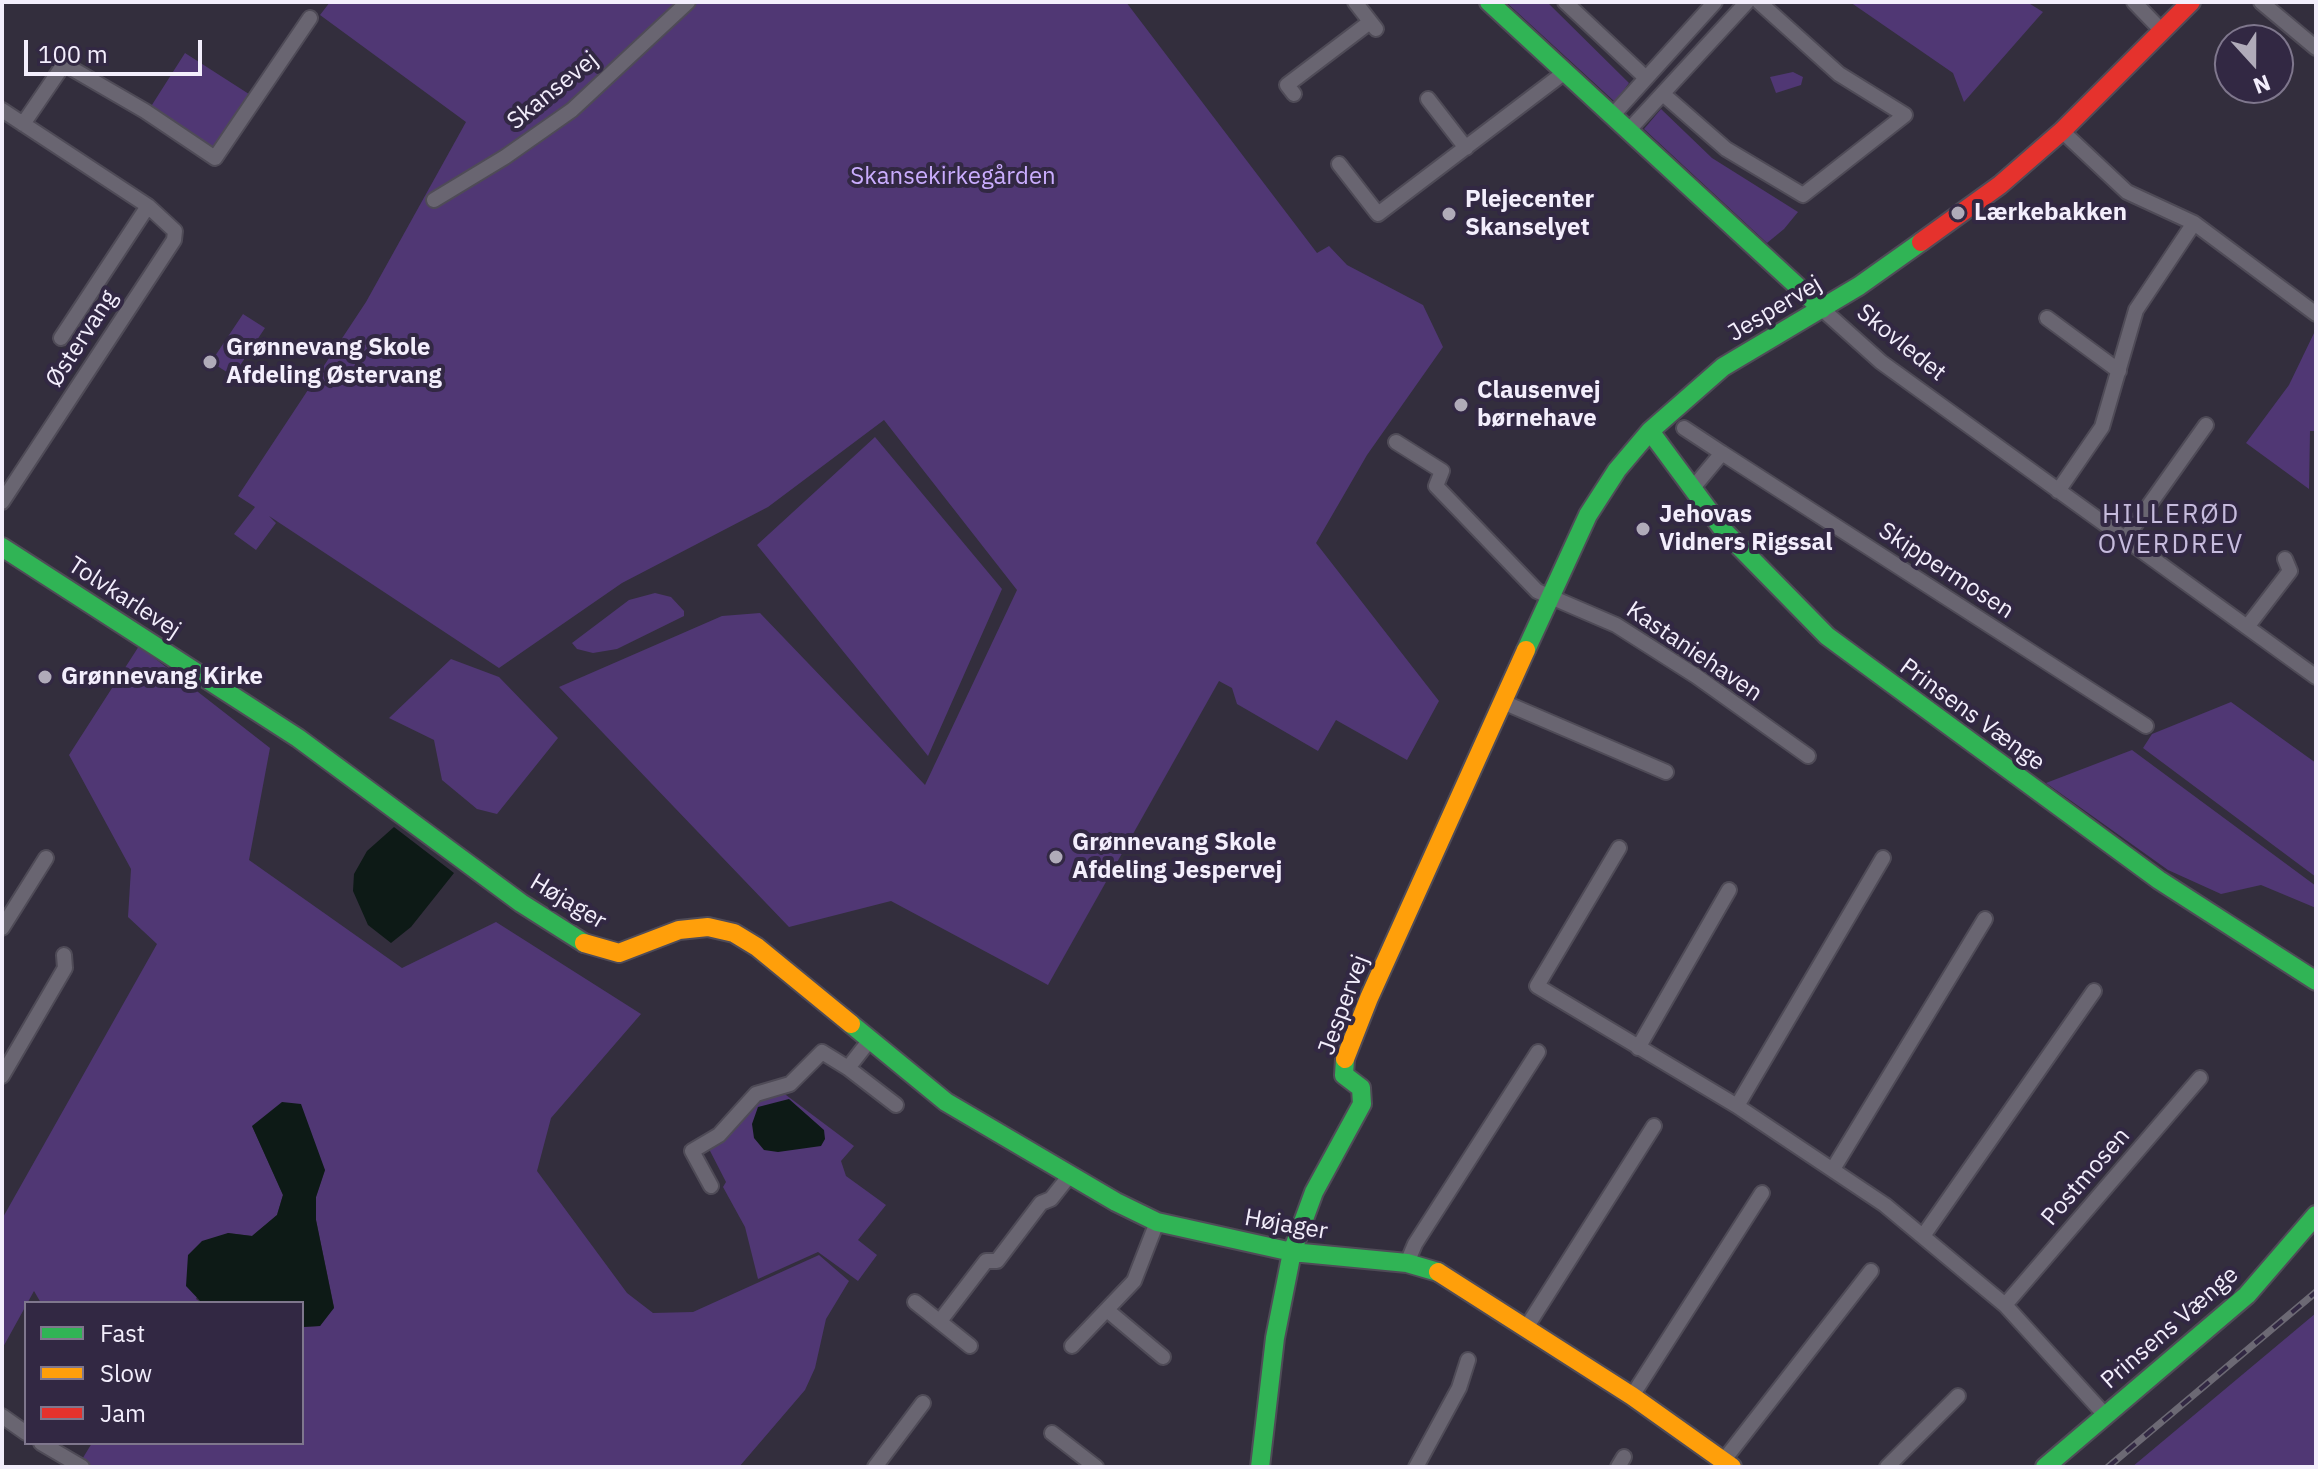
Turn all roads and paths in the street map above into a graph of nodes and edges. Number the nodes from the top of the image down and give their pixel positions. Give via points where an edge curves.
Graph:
1 (688, 2) edge
2 (1355, 2) edge
3 (1489, 2) edge
4 (1565, 2) edge
5 (1715, 2) edge
6 (1747, 2) edge
7 (1759, 2) edge
8 (2134, 2) edge
9 (2191, 2) edge
10 (2261, 2) edge
11 (310, 18) dead end
12 (2162, 31) junction
13 (2316, 48) edge
14 (1565, 72) junction
15 (1646, 78) junction
16 (1294, 94) dead end
17 (1663, 94) junction
18 (1428, 99) dead end
19 (2, 110) edge
20 (1612, 116) junction
21 (23, 124) junction
22 (1628, 131) junction
23 (2062, 131) junction
24 (1466, 148) junction
25 (1339, 164) dead end
26 (434, 200) dead end
27 (148, 206) junction
28 (2194, 223) junction
29 (1822, 309) junction
30 (2316, 314) edge
31 (2047, 318) dead end
32 (61, 338) dead end
33 (2119, 371) junction
34 (2206, 425) dead end
35 (1684, 428) dead end
36 (1650, 431) junction
37 (1396, 442) dead end
38 (1722, 453) junction
39 (1692, 489) junction
40 (2058, 491) junction
41 (2, 502) edge
42 (2125, 539) junction
43 (2, 547) edge
44 (2285, 559) dead end
45 (1550, 597) junction
46 (2247, 627) junction
47 (2316, 677) edge
48 (1503, 702) junction
49 (2146, 726) dead end
50 (298, 738) joint
51 (1808, 756) dead end
52 (1666, 772) dead end
53 (1619, 848) dead end
54 (46, 858) dead end
55 (1883, 858) dead end
56 (1729, 890) dead end
57 (1985, 919) dead end
58 (2, 928) edge
59 (64, 955) dead end
60 (2316, 981) edge
61 (2094, 991) dead end
62 (869, 1041) junction
63 (1638, 1048) junction
64 (1538, 1052) dead end
65 (848, 1068) junction
66 (2, 1076) edge
67 (2200, 1078) dead end
68 (896, 1105) dead end
69 (1737, 1106) junction
70 (1654, 1126) dead end
71 (1833, 1169) junction
72 (1070, 1175) junction
73 (711, 1186) dead end
74 (1762, 1193) dead end
75 (2316, 1215) edge
76 (1157, 1222) junction
77 (1923, 1236) junction
78 (1292, 1252) junction
79 (1407, 1263) junction
80 (1871, 1271) dead end
81 (915, 1302) dead end
82 (2005, 1305) junction
83 (1107, 1310) junction
84 (940, 1321) junction
85 (1526, 1328) junction
86 (970, 1346) dead end
87 (1072, 1346) dead end
88 (1163, 1357) dead end
89 (1468, 1360) dead end
90 (1632, 1396) junction
91 (1958, 1396) dead end
92 (923, 1403) dead end
93 (2, 1416) edge
94 (2106, 1416) junction
95 (24, 1432) edge
96 (1052, 1433) dead end
97 (45, 1445) edge
98 (59, 1452) junction
99 (1728, 1463) edge
100 (51, 1467) edge
101 (82, 1467) edge
102 (875, 1467) edge
103 (1096, 1467) edge
104 (1260, 1467) edge
105 (1416, 1467) edge
106 (1887, 1467) edge
107 (2045, 1467) edge

1 - 26 street, Skansevej via 572,110
2 - 16 street via 1373,26 1287,85
3 - 14 street, Skovledet
4 - 15 street
5 - 15 street
6 - 17 street
7 - 17 street via 1839,74 1905,115 1803,195 1726,149
8 - 12 street
9 - 12 street, Jespervej
10 - 13 street
11 - 21 street via 215,158 64,64
12 - 23 street, Jespervej
14 - 20 street, Skovledet
14 - 24 street
15 - 20 street
17 - 22 street
18 - 24 street
19 - 21 street, Østervang
20 - 22 street, Skovledet
21 - 27 street, Østervang
22 - 29 street, Skovledet
23 - 28 street via 2127,192
23 - 29 street, Jespervej via 1956,219
24 - 25 street via 1378,214
27 - 32 street, Østervang
27 - 41 street, Østervang via 170,223 174,240
28 - 30 street
28 - 33 street via 2136,310
29 - 36 street, Jespervej via 1723,367
29 - 40 street, Skovledet via 1881,362
31 - 33 street
33 - 40 street via 2102,427
34 - 42 street
35 - 38 street, Skippermosen
36 - 39 street, Prinsens Vænge
36 - 45 street, Jespervej via 1588,515
37 - 45 street, Kastaniehaven via 1442,471 1436,486 1537,591
38 - 39 street
38 - 49 street, Skippermosen
39 - 60 street, Prinsens Vænge via 1724,531 1827,636 2159,880
40 - 42 street, Skovledet
42 - 46 street, Skovledet
43 - 50 street, Tolvkarlevej
44 - 46 street via 2290,571
45 - 48 street, Jespervej
45 - 51 street, Kastaniehaven via 1616,625
46 - 47 street, Skovledet
48 - 52 street
48 - 78 street, Jespervej via 1364,1009 1344,1062 1344,1075 1361,1088 1362,1104 1314,1192
50 - 62 street, Højager via 521,903 590,947 619,953 679,930 708,927 734,933
53 - 63 street via 1537,986
54 - 58 street
55 - 69 street
56 - 63 street
57 - 71 street
59 - 66 street via 65,968
61 - 77 street
62 - 65 street
62 - 72 street, Højager via 946,1102
63 - 69 street
64 - 79 street
65 - 68 street
65 - 73 street via 822,1052 790,1084 756,1094 719,1135 692,1151
67 - 82 street, Postmosen
69 - 71 street
70 - 85 street
71 - 77 street
72 - 76 street, Højager
72 - 84 street via 997,1261 986,1261
74 - 90 street
75 - 94 street, Prinsens Vænge via 2247,1295
76 - 78 street, Højager
76 - 83 street via 1134,1281
77 - 82 street
78 - 79 street, Højager
78 - 104 street, Jespervej via 1275,1338
79 - 85 street, Højager via 1434,1270
80 - 99 street, Højager
81 - 84 street
82 - 94 street
83 - 87 street
83 - 88 street
84 - 86 street
85 - 90 street, Højager
89 - 105 street via 1459,1388
90 - 99 street, Højager
91 - 106 street
92 - 102 street
93 - 95 street
94 - 107 street, Prinsens Vænge
96 - 103 street
97 - 98 street
98 - 100 street
98 - 101 street

